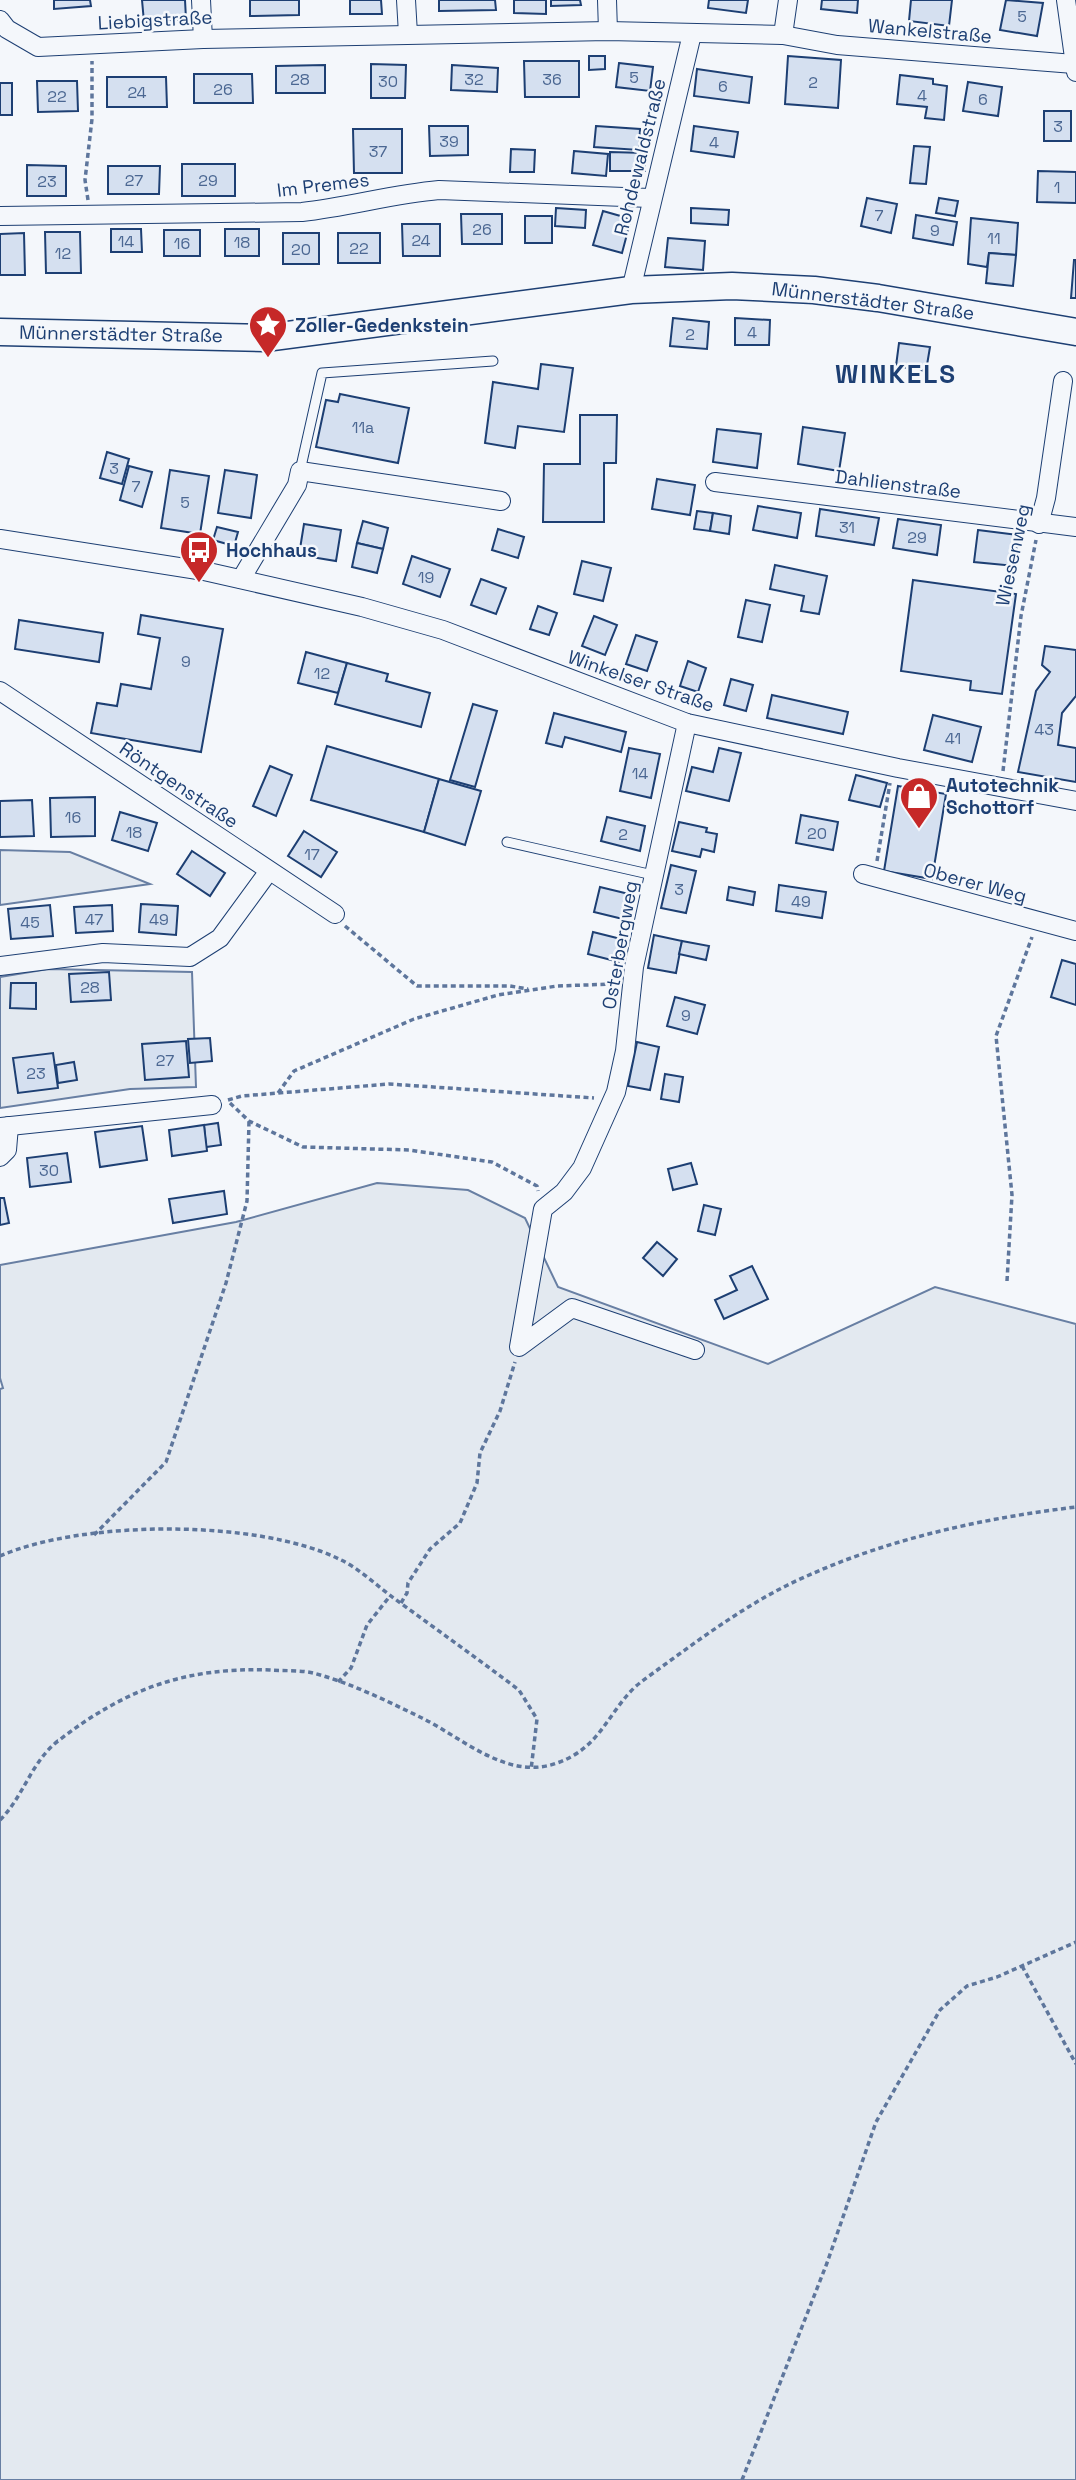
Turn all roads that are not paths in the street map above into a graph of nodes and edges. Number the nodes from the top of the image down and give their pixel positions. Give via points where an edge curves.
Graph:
1 (201, 0) edge
2 (406, 0) edge
3 (607, 0) edge
4 (788, 0) edge
5 (1066, 0) edge
6 (0, 20) edge
7 (608, 31) junction
8 (408, 34) junction
9 (692, 34) junction
10 (783, 35) junction
11 (203, 39) junction
12 (1075, 68) edge
13 (650, 198) junction
14 (0, 216) edge
15 (631, 290) junction
16 (0, 331) edge
17 (1076, 332) edge
18 (493, 361) dead end
19 (1063, 381) dead end
20 (300, 471) junction
21 (715, 482) dead end
22 (501, 501) dead end
23 (1038, 524) junction
24 (1076, 527) edge
25 (0, 539) edge
26 (241, 579) junction
27 (0, 691) edge
28 (687, 723) junction
29 (1076, 801) edge
30 (507, 842) dead end
31 (269, 871) junction
32 (653, 875) junction
33 (869, 876) road end
34 (338, 919) road end
35 (1076, 931) edge
36 (0, 966) edge
37 (220, 1103) road end
38 (5, 1126) edge
39 (0, 1157) edge
40 (695, 1350) dead end

1 - 11 street
2 - 8 street
3 - 7 street
4 - 10 street
5 - 12 street
6 - 11 street, Liebigstraße via 38,47
7 - 8 street, Liebigstraße
7 - 9 street, Liebigstraße
8 - 11 street, Liebigstraße
9 - 10 street, Liebigstraße
9 - 13 street, Rohdewaldstraße
10 - 12 street, Wankelstraße via 837,45
13 - 14 street, Im Premes via 439,190 302,212
13 - 15 street, Rohdewaldstraße
15 - 16 main road, Münnerstädter Straße via 265,338
15 - 17 main road, Münnerstädter Straße via 732,286 814,290
18 - 20 lane via 322,373
19 - 23 street, Wiesenweg
20 - 22 street
20 - 26 street via 297,485
21 - 23 street, Dahlienstraße
23 - 24 street, Dahlienstraße
25 - 26 street, Winkelser Straße
26 - 28 street, Winkelser Straße via 443,630
27 - 31 street, Röntgenstraße
28 - 29 street, Winkelser Straße
28 - 32 street, Osterbergweg
30 - 32 lane
31 - 34 street, Röntgenstraße
31 - 36 street via 220,938 190,957 103,953
32 - 40 street, Osterbergweg via 613,1099 582,1168 543,1209 519,1348 572,1308
33 - 35 street, Oberer Weg
37 - 38 street
38 - 39 street via 7,1150

